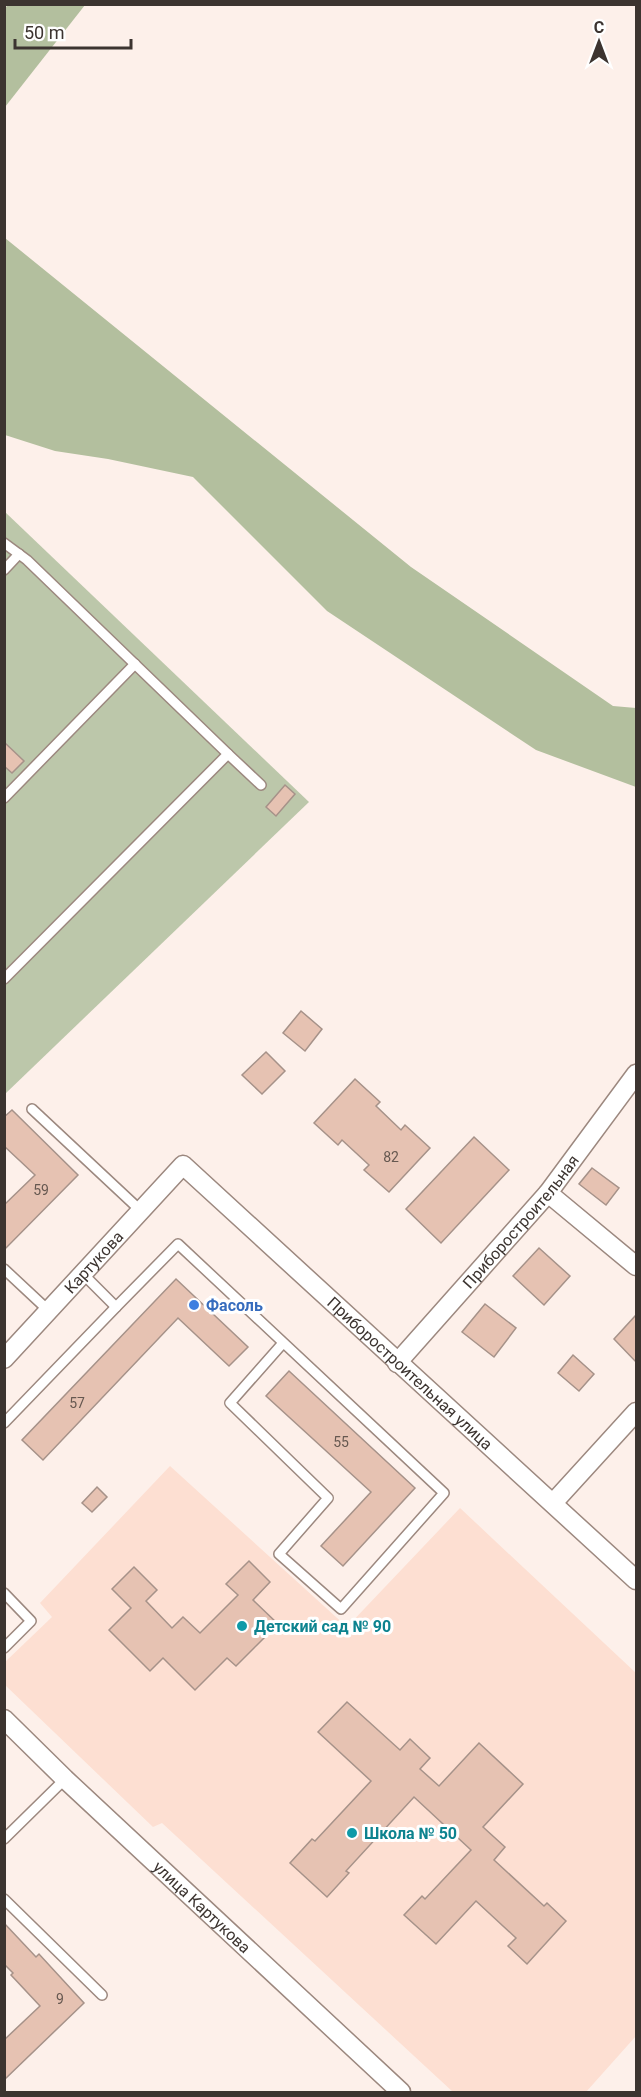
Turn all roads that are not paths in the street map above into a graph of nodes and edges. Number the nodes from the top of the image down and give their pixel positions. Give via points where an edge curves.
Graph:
1 (4, 543) edge
2 (19, 554) junction
3 (4, 570) edge
4 (135, 664) junction
5 (228, 754) junction
6 (261, 785) dead end
7 (4, 798) edge
8 (4, 979) edge
9 (636, 1074) edge
10 (32, 1109) dead end
11 (183, 1165) joint
12 (548, 1192) junction
13 (140, 1210) junction
14 (636, 1266) edge
15 (4, 1269) edge
16 (83, 1274) junction
17 (116, 1307) junction
18 (50, 1311) junction
19 (283, 1343) junction
20 (4, 1359) edge
21 (398, 1363) junction
22 (636, 1412) edge
23 (4, 1423) edge
24 (553, 1503) junction
25 (636, 1580) edge
26 (4, 1593) edge
27 (4, 1648) edge
28 (4, 1719) edge
29 (65, 1779) junction
30 (4, 1839) edge
31 (4, 1899) edge
32 (102, 1995) dead end
33 (401, 2092) edge

1 - 2 lane
2 - 3 lane
2 - 4 lane
4 - 5 lane
4 - 7 lane
5 - 6 lane
5 - 8 lane
9 - 12 street, Приборостроительная
10 - 13 lane
11 - 13 street, Картукова
11 - 21 street, Приборостроительная улица
12 - 14 street
12 - 21 street, Приборостроительная
13 - 16 street, Картукова
15 - 18 lane
16 - 17 lane
16 - 18 street, Картукова
17 - 19 lane via 178,1244
17 - 23 lane
18 - 20 street, Картукова
19 - 19 lane via 230,1403 328,1498 279,1554 341,1609 444,1492
21 - 24 street, Приборостроительная улица
22 - 24 street
24 - 25 street, Приборостроительная улица
26 - 27 lane via 31,1621
28 - 29 street, улица Картукова
29 - 30 lane
29 - 33 street, улица Картукова
31 - 32 lane

